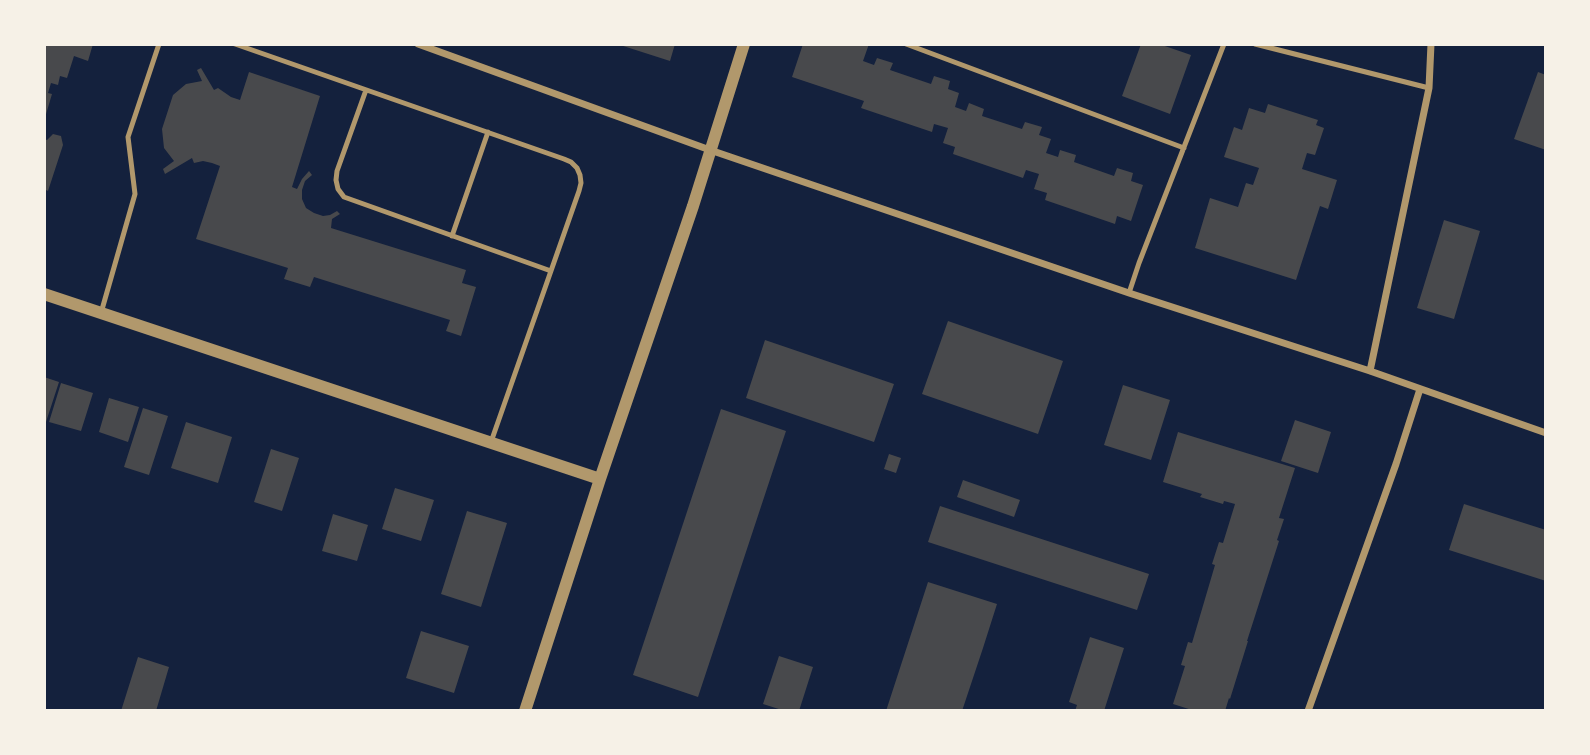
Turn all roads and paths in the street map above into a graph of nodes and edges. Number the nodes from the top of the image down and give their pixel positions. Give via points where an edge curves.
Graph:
1 (159, 44) edge
2 (235, 44) edge
3 (418, 44) edge
4 (744, 44) edge
5 (906, 44) edge
6 (1224, 44) edge
7 (1255, 44) edge
8 (1296, 44) edge
9 (1431, 44) edge
10 (1293, 53) junction
11 (1429, 88) junction
12 (366, 90) junction
13 (488, 132) junction
14 (1184, 148) junction
15 (710, 149) junction
16 (452, 236) junction
17 (551, 271) junction
18 (1129, 293) junction
19 (44, 294) edge
20 (100, 313) junction
21 (1370, 371) junction
22 (1420, 389) junction
23 (1546, 433) edge
24 (491, 442) junction
25 (600, 479) junction
26 (525, 711) edge
27 (1308, 711) edge

1 - 20 lane via 128,137 135,194
2 - 12 lane
3 - 15 street
4 - 15 street
5 - 14 lane
6 - 14 lane
7 - 10 lane
8 - 10 lane
9 - 11 street
10 - 11 lane
11 - 21 street
12 - 13 lane
12 - 16 lane via 337,171 338,189 353,201
13 - 16 lane
13 - 17 lane via 571,162 580,175 579,191
14 - 18 lane
15 - 18 street
15 - 25 street
16 - 17 lane
17 - 24 lane
18 - 21 street
19 - 20 street
20 - 24 street
21 - 22 street
22 - 23 street
22 - 27 street
24 - 25 street
25 - 26 street

